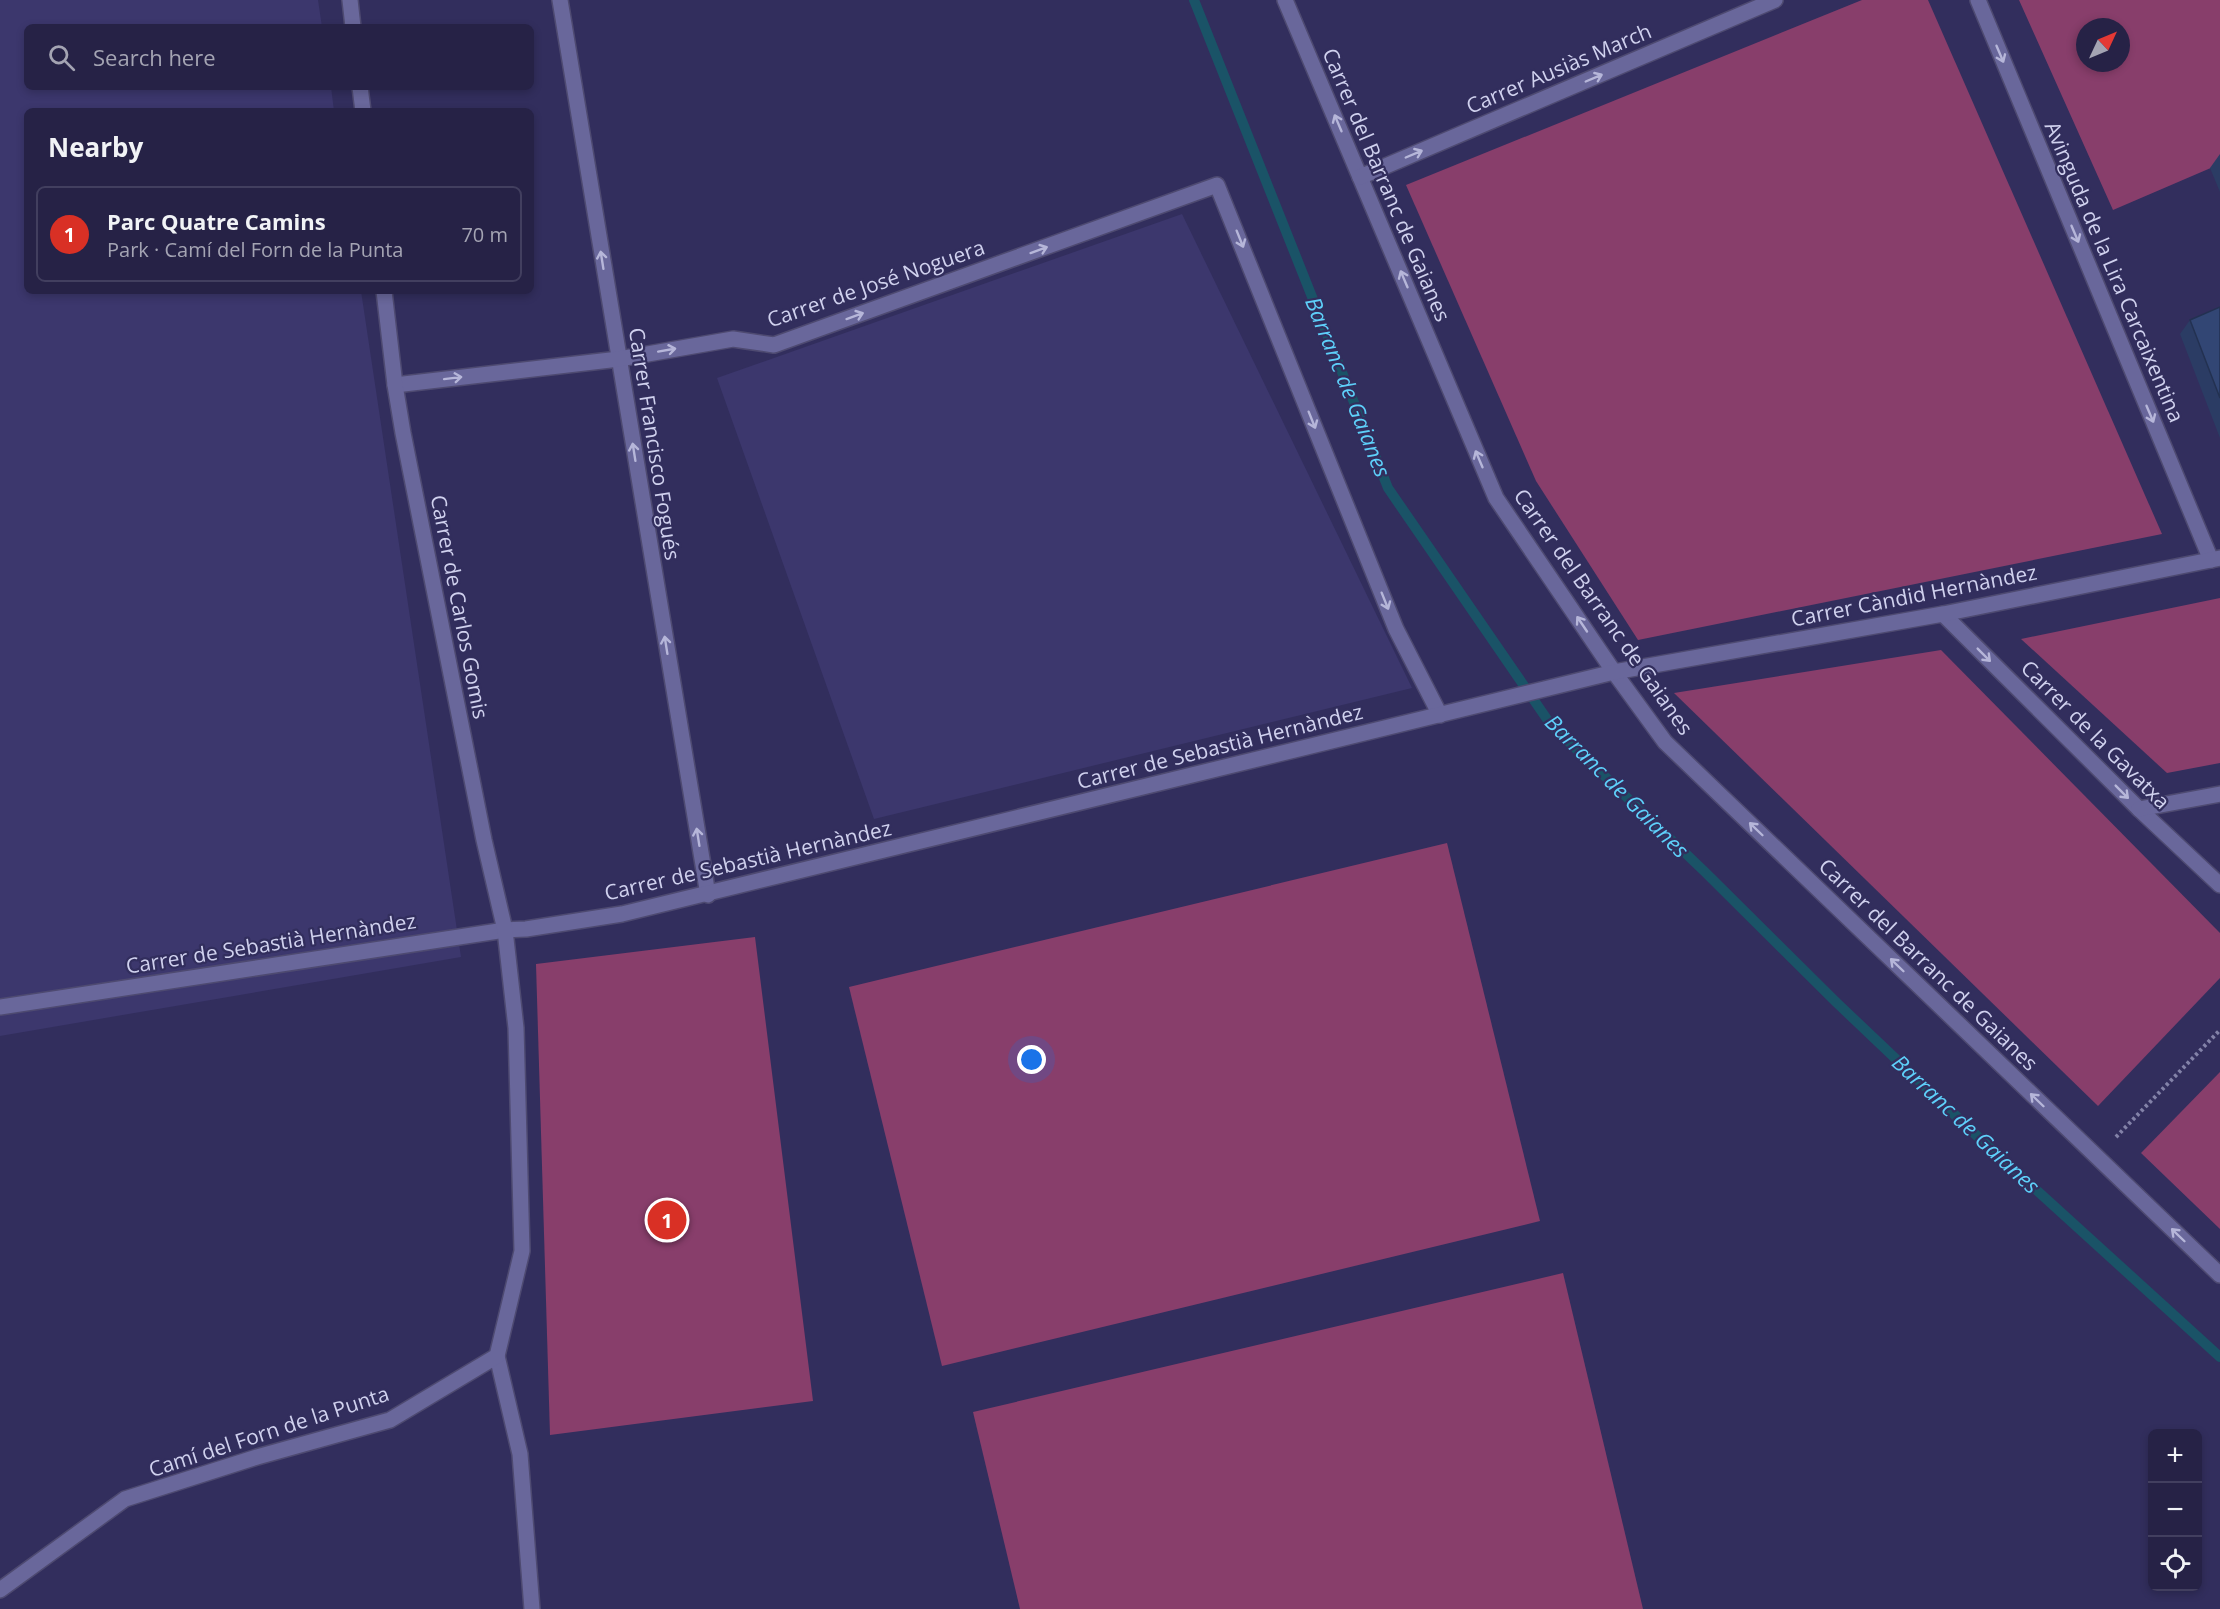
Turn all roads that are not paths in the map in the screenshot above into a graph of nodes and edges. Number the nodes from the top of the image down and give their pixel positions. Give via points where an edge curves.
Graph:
1 (350, 0) edge
2 (560, 0) edge
3 (1285, 0) edge
4 (1775, 0) edge
5 (1978, 0) edge
6 (353, 24) edge
7 (360, 90) edge
8 (363, 108) edge
9 (1360, 177) junction
10 (384, 294) edge
11 (619, 358) junction
12 (395, 386) junction
13 (2215, 559) edge
14 (1943, 614) junction
15 (1614, 672) junction
16 (1440, 715) junction
17 (2220, 794) edge
18 (2139, 809) junction
19 (2220, 885) edge
20 (708, 895) junction
21 (505, 930) junction
22 (0, 1006) edge
23 (2220, 1275) edge
24 (497, 1356) junction
25 (0, 1590) edge
26 (531, 1609) edge

1 - 6 street
11 -> 2 street, Carrer Francisco Fogués
9 -> 3 street, Carrer del Barranc de Gaianes
9 -> 4 street, Carrer Ausiàs March
5 -> 13 street, Avinguda de la Lira Carcaixentina
7 - 8 street
15 -> 9 street, Carrer del Barranc de Gaianes via 1496,498
10 - 12 street, Carrer de Carlos Gomis
12 -> 11 street, Carrer de José Noguera
11 -> 16 street, Carrer de José Noguera via 733,339 774,345 1217,185 1396,629
20 -> 11 street, Carrer Francisco Fogués
12 - 21 street, Carrer de Carlos Gomis
13 - 14 street, Carrer Càndid Hernàndez
14 - 15 street, Carrer Càndid Hernàndez
14 -> 18 street, Carrer de la Gavatxa
15 - 16 street, Carrer de Sebastià Hernàndez
23 -> 15 street, Carrer del Barranc de Gaianes via 1665,742
16 - 20 street, Carrer de Sebastià Hernàndez
17 - 18 street
18 - 19 street, Carrer de la Gavatxa
20 - 21 street, Carrer de Sebastià Hernàndez via 622,914
21 - 22 street, Carrer de Sebastià Hernàndez
21 - 24 street via 516,1028 522,1251
24 - 25 street, Camí del Forn de la Punta via 390,1420 125,1499
24 - 26 street via 520,1454

